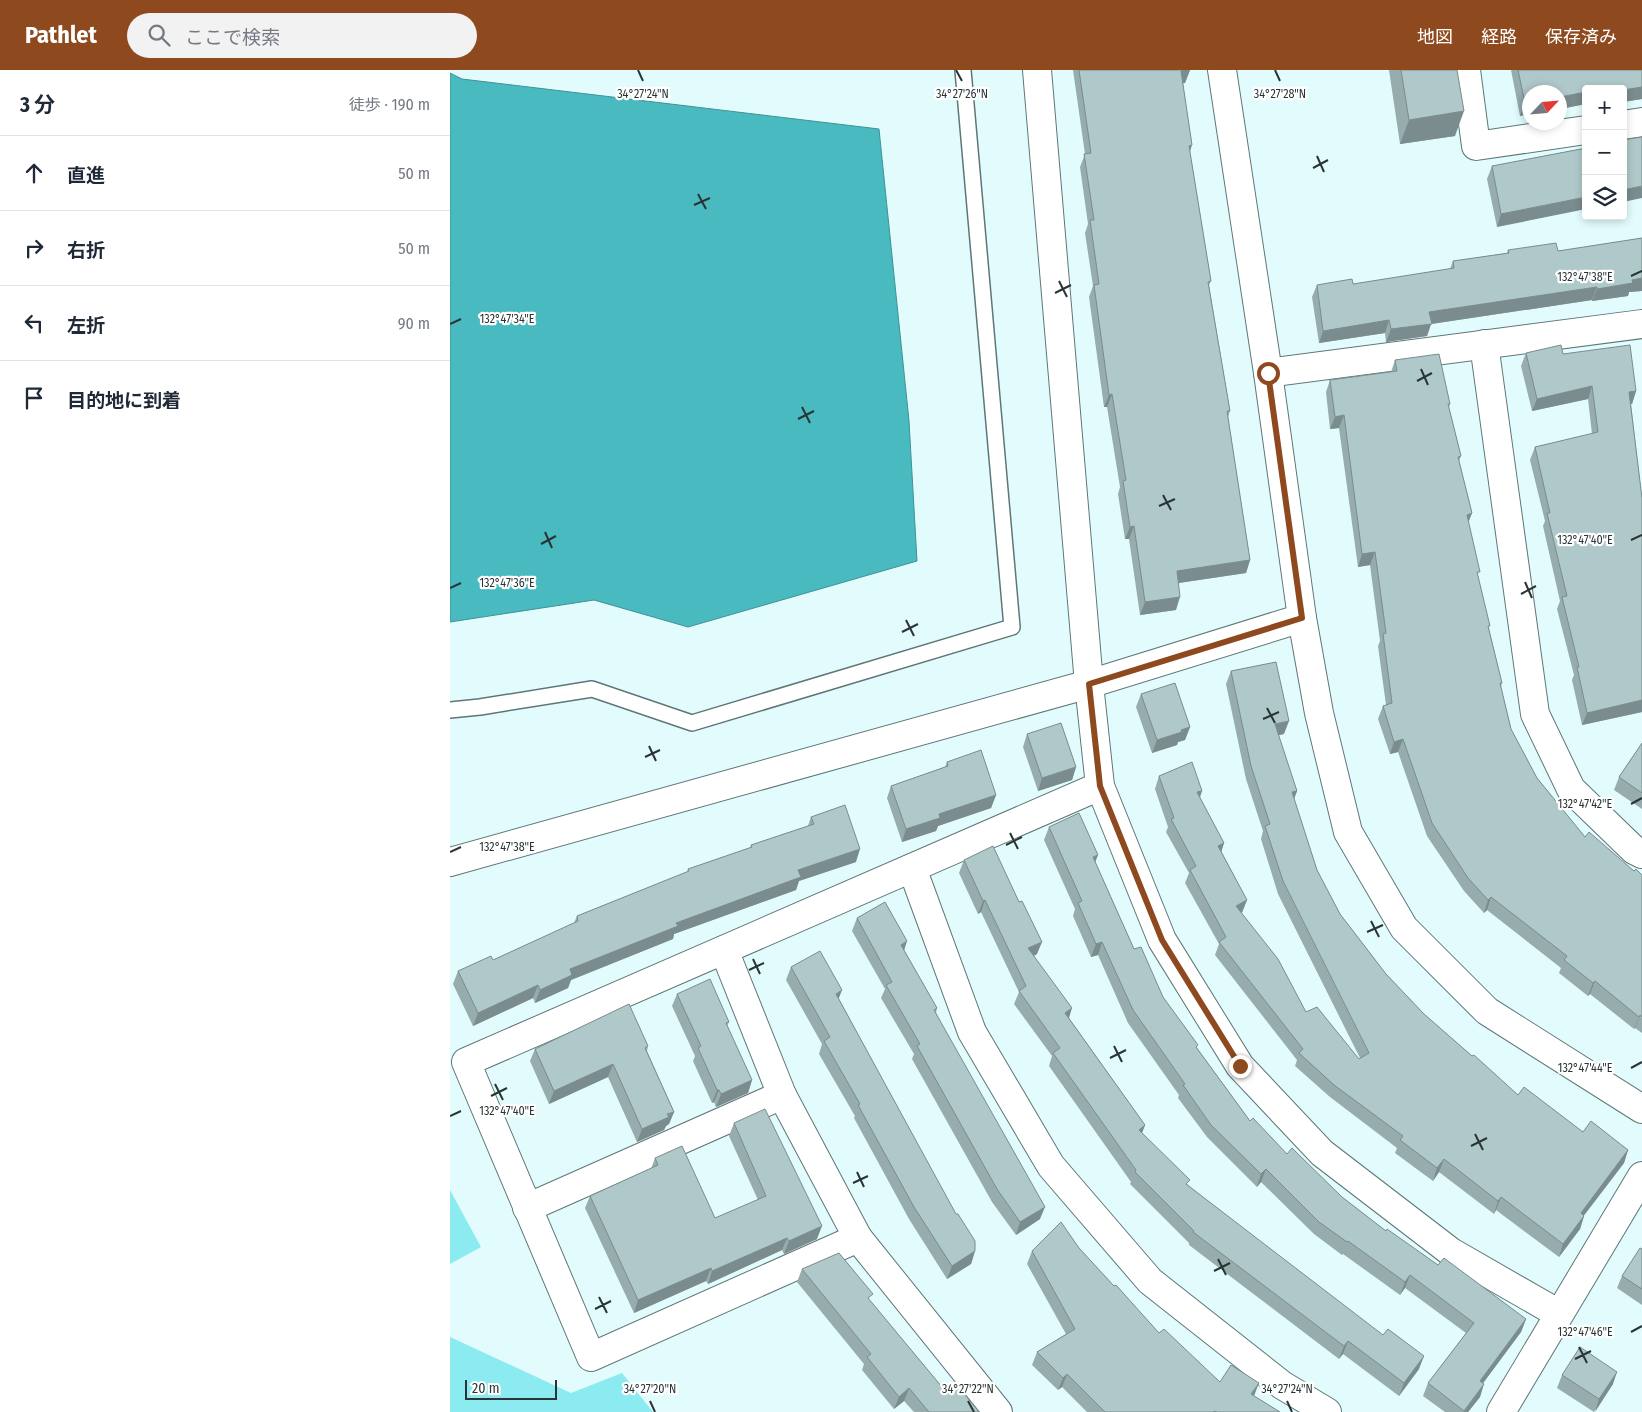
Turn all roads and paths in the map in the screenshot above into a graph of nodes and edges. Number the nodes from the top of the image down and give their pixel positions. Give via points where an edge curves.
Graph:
1 (963, 70) edge
2 (1037, 70) edge
3 (1222, 70) edge
4 (1466, 70) edge
5 (1642, 122) edge
6 (1627, 124) edge
7 (1582, 131) edge
8 (1642, 324) edge
9 (1484, 344) junction
10 (1268, 373) junction
11 (1302, 618) junction
12 (1089, 684) junction
13 (450, 710) edge
14 (1100, 786) junction
15 (1642, 854) edge
16 (450, 862) edge
17 (912, 868) junction
18 (724, 950) junction
19 (782, 1095) junction
20 (1642, 1109) edge
21 (1642, 1176) edge
22 (527, 1208) junction
23 (858, 1238) junction
24 (1559, 1314) junction
25 (998, 1412) edge
26 (1327, 1412) edge
27 (1501, 1412) edge

1 - 13 lane via 1012,627 692,722 592,689
2 - 12 street
3 - 10 street
4 - 7 street via 1476,146
5 - 6 street
8 - 9 street
9 - 10 street
9 - 15 street via 1535,714 1571,789
10 - 11 street
11 - 12 street
11 - 20 street via 1348,832 1404,928 1487,1011
12 - 14 street
12 - 16 street
14 - 17 street
14 - 24 street via 1162,940 1240,1066 1322,1153 1451,1252
17 - 18 street
17 - 26 street via 972,1032 1051,1166 1150,1281 1282,1385
18 - 19 street
18 - 22 street via 466,1062
19 - 22 street
19 - 23 street
21 - 24 street
22 - 23 street via 591,1357
23 - 25 street
24 - 27 street

